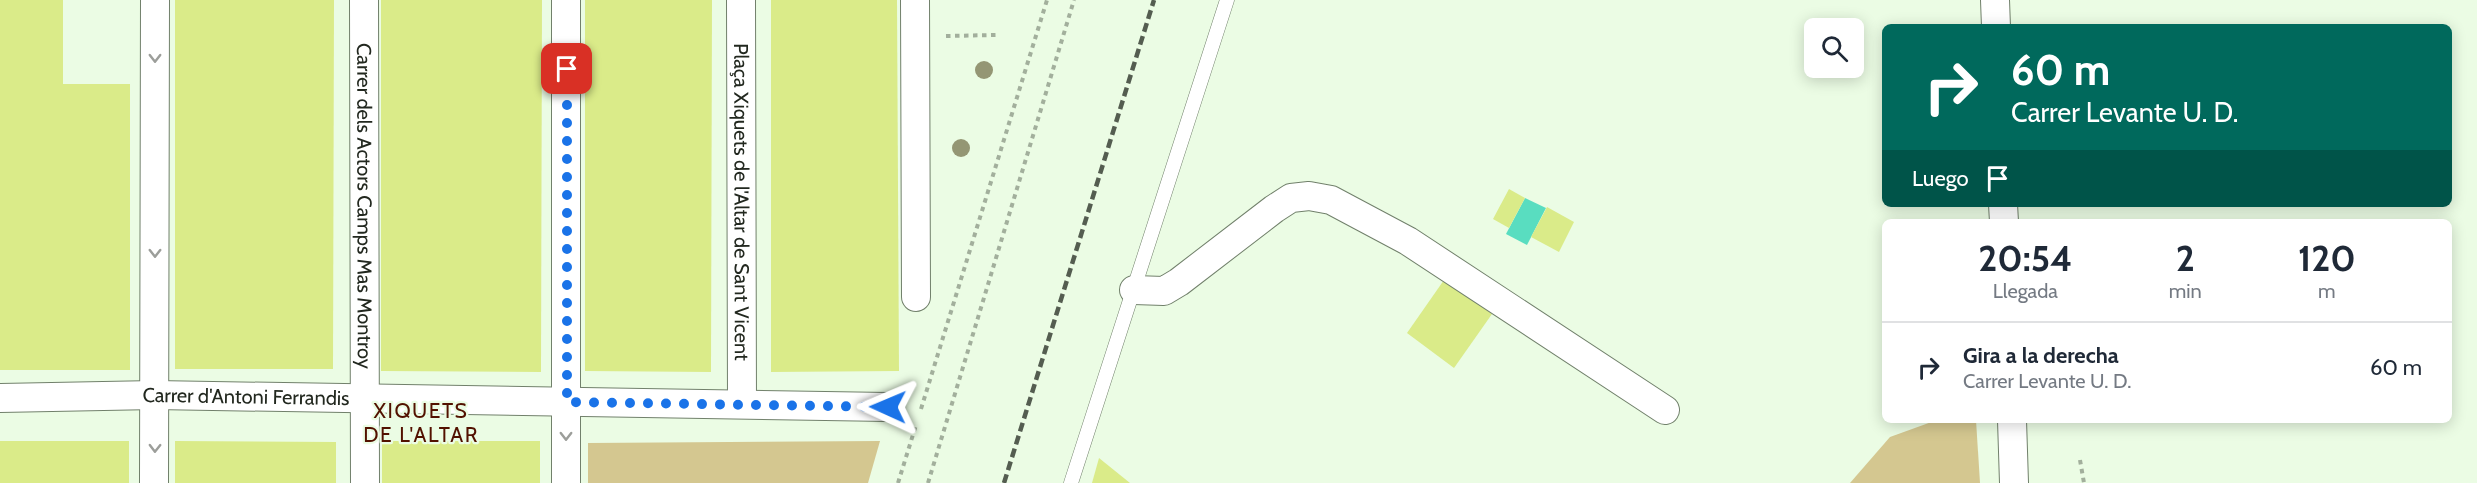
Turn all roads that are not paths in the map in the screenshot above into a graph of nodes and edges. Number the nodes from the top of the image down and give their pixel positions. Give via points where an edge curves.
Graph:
1 (155, 0) edge
2 (364, 0) edge
3 (566, 0) edge
4 (741, 0) edge
5 (915, 0) edge
6 (1227, 0) edge
7 (1995, 0) edge
8 (1996, 24) edge
9 (1134, 290) junction
10 (916, 297) dead end
11 (155, 395) junction
12 (0, 398) edge
13 (365, 399) junction
14 (567, 402) junction
15 (742, 404) junction
16 (888, 407) dead end
17 (1665, 410) dead end
18 (2012, 423) edge
19 (154, 483) edge
20 (365, 483) edge
21 (566, 483) edge
22 (1071, 483) edge
23 (2014, 483) edge

1 -> 11 street
2 - 13 street, Carrer dels Actors Camps Mas Montroy
3 - 14 street
4 - 15 street, Plaça Xiquets de l'Altar de Sant Vicent
5 - 10 street
6 - 9 lane
7 - 8 street
9 - 17 street via 1164,291 1291,198 1331,200 1407,241
9 - 22 lane
11 - 12 street, Carrer d'Antoni Ferrandis
11 - 13 street, Carrer d'Antoni Ferrandis
11 -> 19 street
13 - 14 street, Carrer d'Antoni Ferrandis
13 - 20 street, Carrer dels Actors Camps Mas Montroy
14 - 15 street, Carrer d'Antoni Ferrandis
14 -> 21 street
15 - 16 street, Carrer d'Antoni Ferrandis
18 - 23 street

